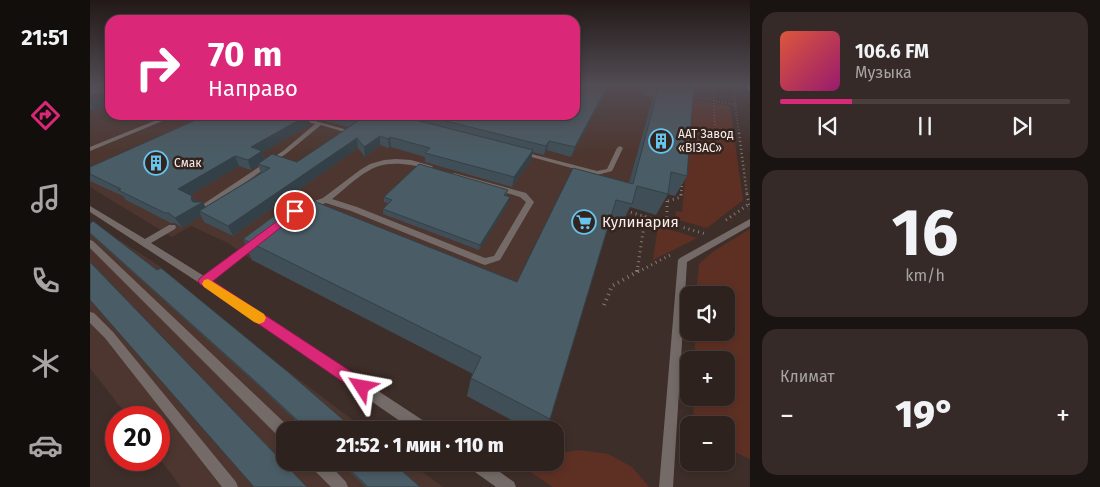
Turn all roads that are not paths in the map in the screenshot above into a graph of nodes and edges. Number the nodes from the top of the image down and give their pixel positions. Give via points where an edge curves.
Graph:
1 (159, 120) edge
2 (305, 120) edge
3 (319, 124) junction
4 (348, 131) edge
5 (620, 148) dead end
6 (90, 150) edge
7 (512, 151) edge
8 (435, 169) edge
9 (444, 171) edge
10 (326, 200) junction
11 (90, 208) edge
12 (202, 209) edge
13 (295, 211) edge
14 (750, 222) edge
15 (172, 227) edge
16 (264, 235) edge
17 (90, 243) edge
18 (144, 243) junction
19 (204, 281) junction
20 (90, 316) edge
21 (412, 421) edge
22 (276, 424) edge
23 (325, 471) edge
24 (486, 471) edge
25 (232, 487) edge
26 (341, 487) edge
27 (509, 487) edge
28 (666, 487) edge

1 - 6 lane
2 - 3 lane
3 - 4 lane
3 - 12 lane via 285,152
5 - 7 lane via 610,170 597,173
8 - 10 lane via 408,161 382,161
9 - 10 lane via 523,195 530,202 497,258 485,262
10 - 13 lane
11 - 18 lane
14 - 28 lane via 683,260
15 - 18 lane
16 - 19 lane
17 - 22 lane
18 - 19 lane
19 - 21 lane
20 - 25 lane
23 - 26 lane
24 - 27 lane

